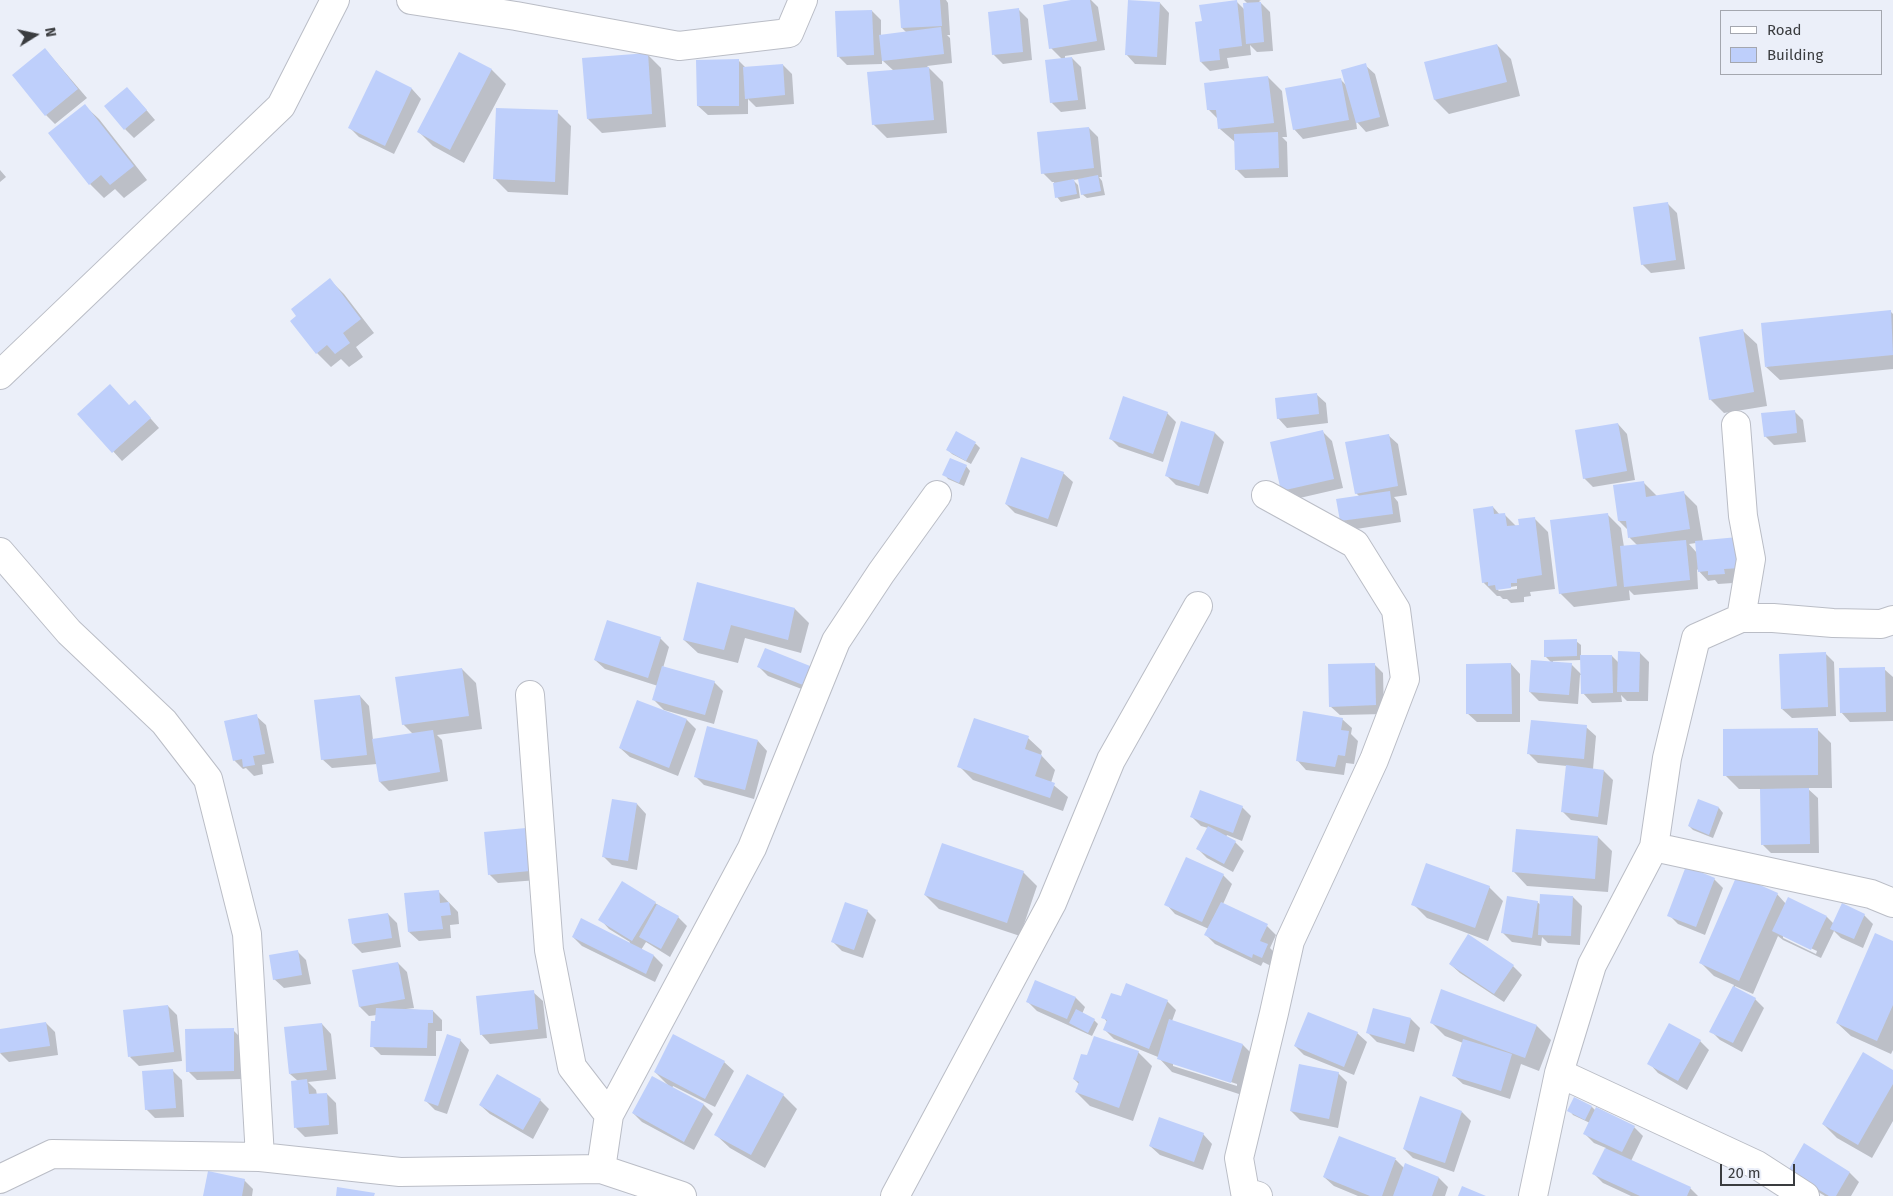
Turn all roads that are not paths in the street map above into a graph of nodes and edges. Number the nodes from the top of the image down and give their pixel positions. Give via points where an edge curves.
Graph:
1 (335, 0) edge
2 (411, 0) edge
3 (802, 0) edge
4 (0, 375) edge
5 (1736, 426) dead end
6 (937, 494) dead end
7 (1266, 495) dead end
8 (0, 552) edge
9 (1198, 606) dead end
10 (1741, 618) junction
11 (1893, 620) edge
12 (530, 695) dead end
13 (1654, 846) junction
14 (1893, 903) edge
15 (1559, 1073) junction
16 (609, 1115) junction
17 (260, 1157) junction
18 (601, 1169) junction
19 (0, 1179) edge
20 (682, 1196) edge
21 (896, 1196) edge
22 (1258, 1196) edge
23 (1533, 1196) edge
24 (1805, 1196) edge

1 - 4 street via 281,106
2 - 3 street via 679,46 789,33
5 - 10 street via 1743,516 1751,559
6 - 16 street via 836,641 752,848
7 - 22 street via 1355,544 1396,610 1406,679 1374,760 1290,941 1239,1158 1245,1192
8 - 17 street via 69,632 164,722 208,779 246,934
9 - 21 street via 1110,760 1052,903
10 - 11 street via 1882,624
10 - 13 street via 1696,638 1668,758
12 - 16 street via 549,950 572,1068
13 - 14 street via 1871,894
13 - 15 street via 1592,965
15 - 23 street
15 - 24 street via 1757,1166
16 - 18 street
17 - 18 street via 400,1172
17 - 19 street via 52,1154
18 - 20 street

